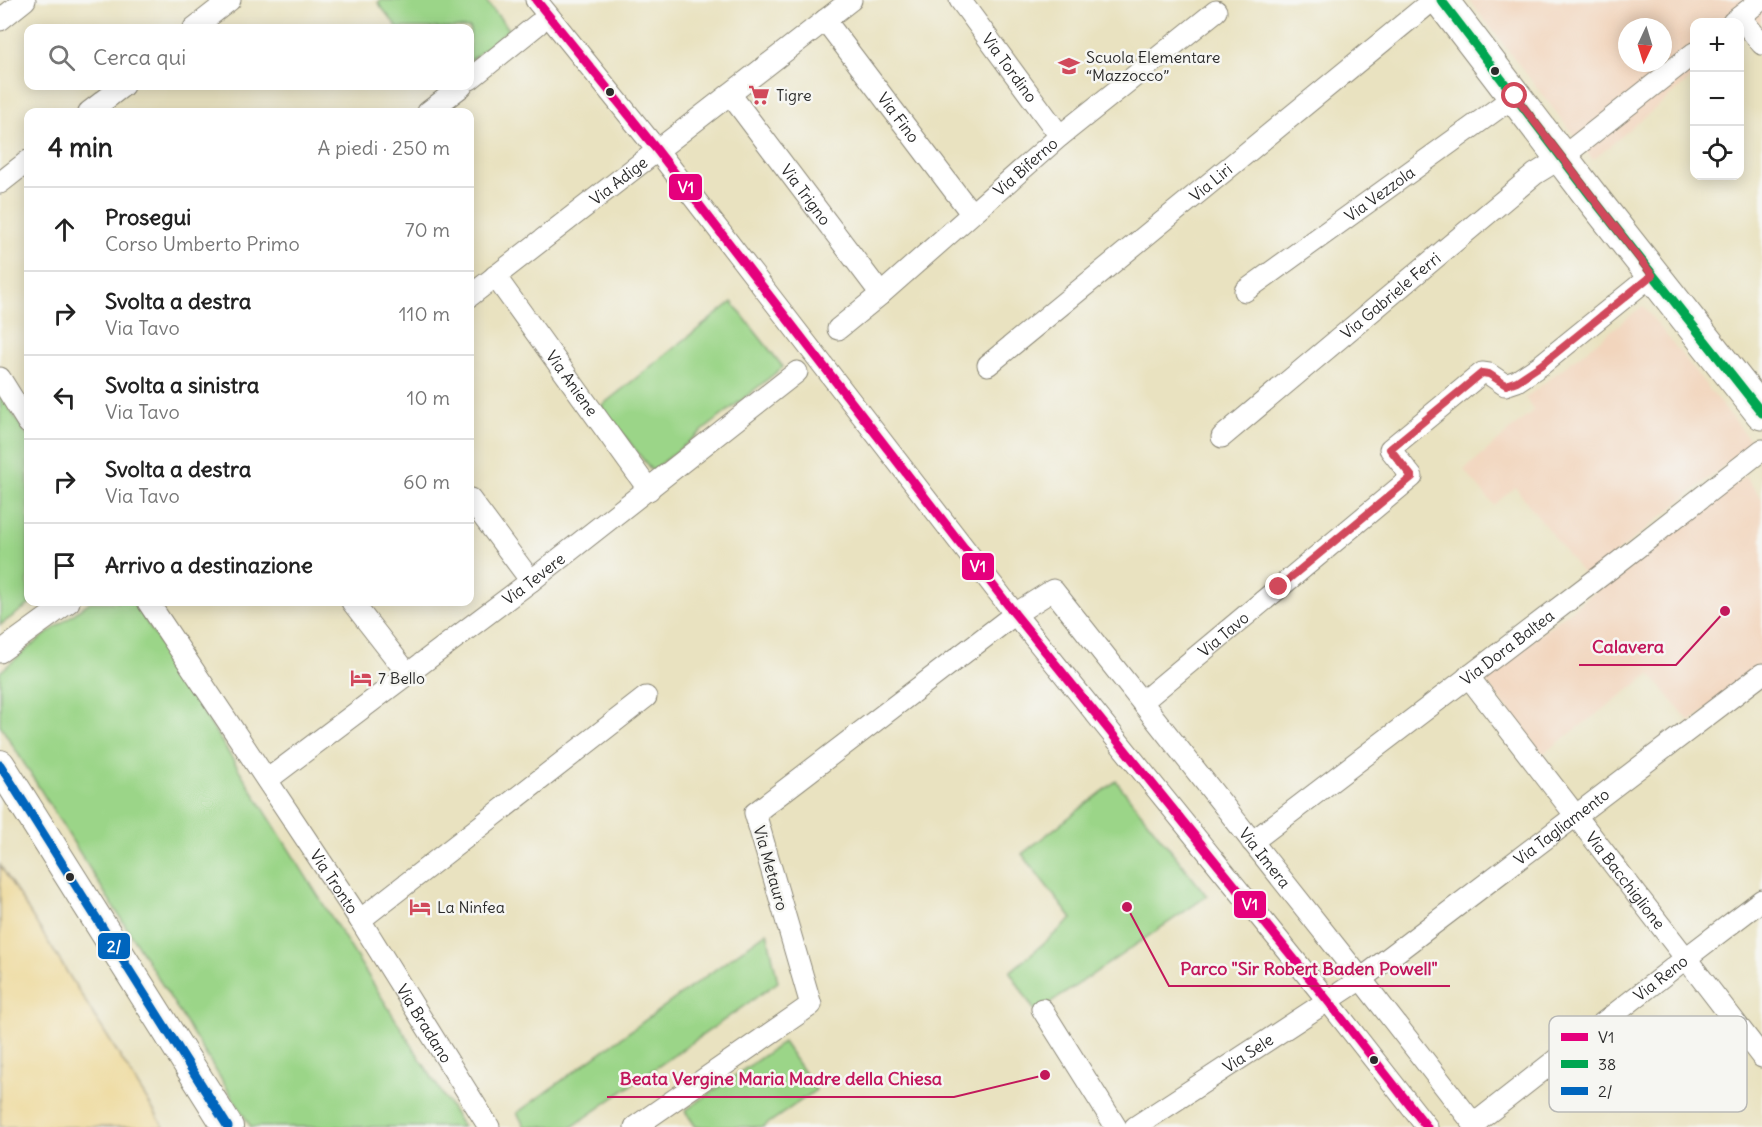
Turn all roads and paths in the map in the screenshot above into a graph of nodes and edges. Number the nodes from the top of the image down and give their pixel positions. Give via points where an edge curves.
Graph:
1 (25, 0) edge
2 (230, 0) edge
3 (537, 0) edge
4 (851, 0) edge
5 (960, 0) edge
6 (1433, 0) edge
7 (1441, 0) edge
8 (1761, 0) edge
9 (1216, 11) dead end
10 (1739, 18) edge
11 (0, 20) edge
12 (825, 20) junction
13 (199, 24) edge
14 (538, 24) dead end
15 (1744, 27) edge
16 (1762, 44) edge
17 (1690, 57) edge
18 (474, 76) edge
19 (118, 90) edge
20 (457, 90) edge
21 (730, 94) junction
22 (1515, 96) junction
23 (94, 108) edge
24 (433, 108) edge
25 (1060, 136) junction
26 (657, 150) junction
27 (1562, 158) junction
28 (24, 164) edge
29 (0, 183) edge
30 (971, 213) junction
31 (1652, 275) junction
32 (495, 276) junction
33 (1245, 291) dead end
34 (474, 293) edge
35 (881, 294) junction
36 (838, 329) dead end
37 (988, 365) dead end
38 (797, 372) dead end
39 (0, 378) edge
40 (1762, 413) edge
41 (24, 417) edge
42 (1222, 437) dead end
43 (1762, 450) edge
44 (649, 490) junction
45 (474, 504) edge
46 (531, 581) junction
47 (1053, 590) joint
48 (63, 606) edge
49 (151, 606) edge
50 (355, 606) edge
51 (1015, 614) junction
52 (0, 652) edge
53 (408, 674) junction
54 (1762, 674) edge
55 (1468, 676) junction
56 (646, 697) dead end
57 (1142, 702) junction
58 (0, 765) edge
59 (267, 780) junction
60 (1577, 816) junction
61 (1252, 842) junction
62 (1762, 900) edge
63 (360, 920) junction
64 (1686, 958) junction
65 (1361, 979) junction
66 (1328, 1001) junction
67 (1042, 1009) dead end
68 (1613, 1016) edge
69 (1731, 1016) edge
70 (1747, 1037) edge
71 (1762, 1057) edge
72 (1549, 1067) edge
73 (1475, 1126) edge
74 (228, 1127) edge
75 (489, 1127) edge
76 (635, 1127) edge
77 (1116, 1127) edge
78 (1135, 1127) edge
79 (1427, 1127) edge

1 - 11 street
2 - 13 street
3 - 26 street
4 - 12 street, Via Adige
5 - 25 street, Via Tordino
6 - 37 street, Via Liri
7 - 22 main road
8 - 10 street
9 - 25 street, Via Biferno
12 - 21 street, Via Adige
12 - 30 street, Via Fino
14 - 18 street
15 - 16 street
17 - 27 street, Via Gabriele Ferri
19 - 23 street
20 - 24 street
21 - 26 street, Via Adige
21 - 35 street, Via Trigno
22 - 27 main road
22 - 33 street, Via Vezzola
25 - 30 street, Via Biferno
26 - 32 street, Via Adige
26 - 51 street
27 - 31 main road
27 - 42 street, Via Gabriele Ferri via 1535,174
28 - 29 street
30 - 35 street, Via Biferno
31 - 40 main road
31 - 57 street, Via Tavo via 1517,381 1506,385 1482,373 1465,386 1390,449 1412,477
32 - 34 street, Via Adige
32 - 44 street, Via Aniene
35 - 36 street, Via Biferno
38 - 44 street, Via Tevere
39 - 41 street
43 - 55 street, Via Dora Baltea
44 - 46 street, Via Tevere
45 - 46 street
46 - 53 street, Via Tevere
47 - 51 street, Via Metauro
47 - 57 street, Via Imera
48 - 52 street
49 - 59 street, Via Tronto
50 - 53 street
51 - 66 street
51 - 76 street, Via Metauro via 755,813 811,1005
53 - 59 street, Via Tevere
54 - 60 street, Via Tagliamento
55 - 60 street, Via Bacchiglione
55 - 61 street, Via Dora Baltea
56 - 63 street, Via Tronto
57 - 61 street, Via Imera
58 - 74 street
59 - 63 street, Via Tronto
60 - 64 street, Via Bacchiglione
60 - 65 street, Via Tagliamento
61 - 65 street, Via Imera
62 - 64 street, Via Reno
63 - 75 street, Via Bradano
64 - 68 street, Via Reno
64 - 69 street, Via Bacchiglione
65 - 66 street, Via Sele
65 - 73 street, Via Imera
66 - 78 street, Via Sele
66 - 79 street
67 - 77 street
70 - 71 street, Via Bacchiglione
72 - 73 street, Via Reno

